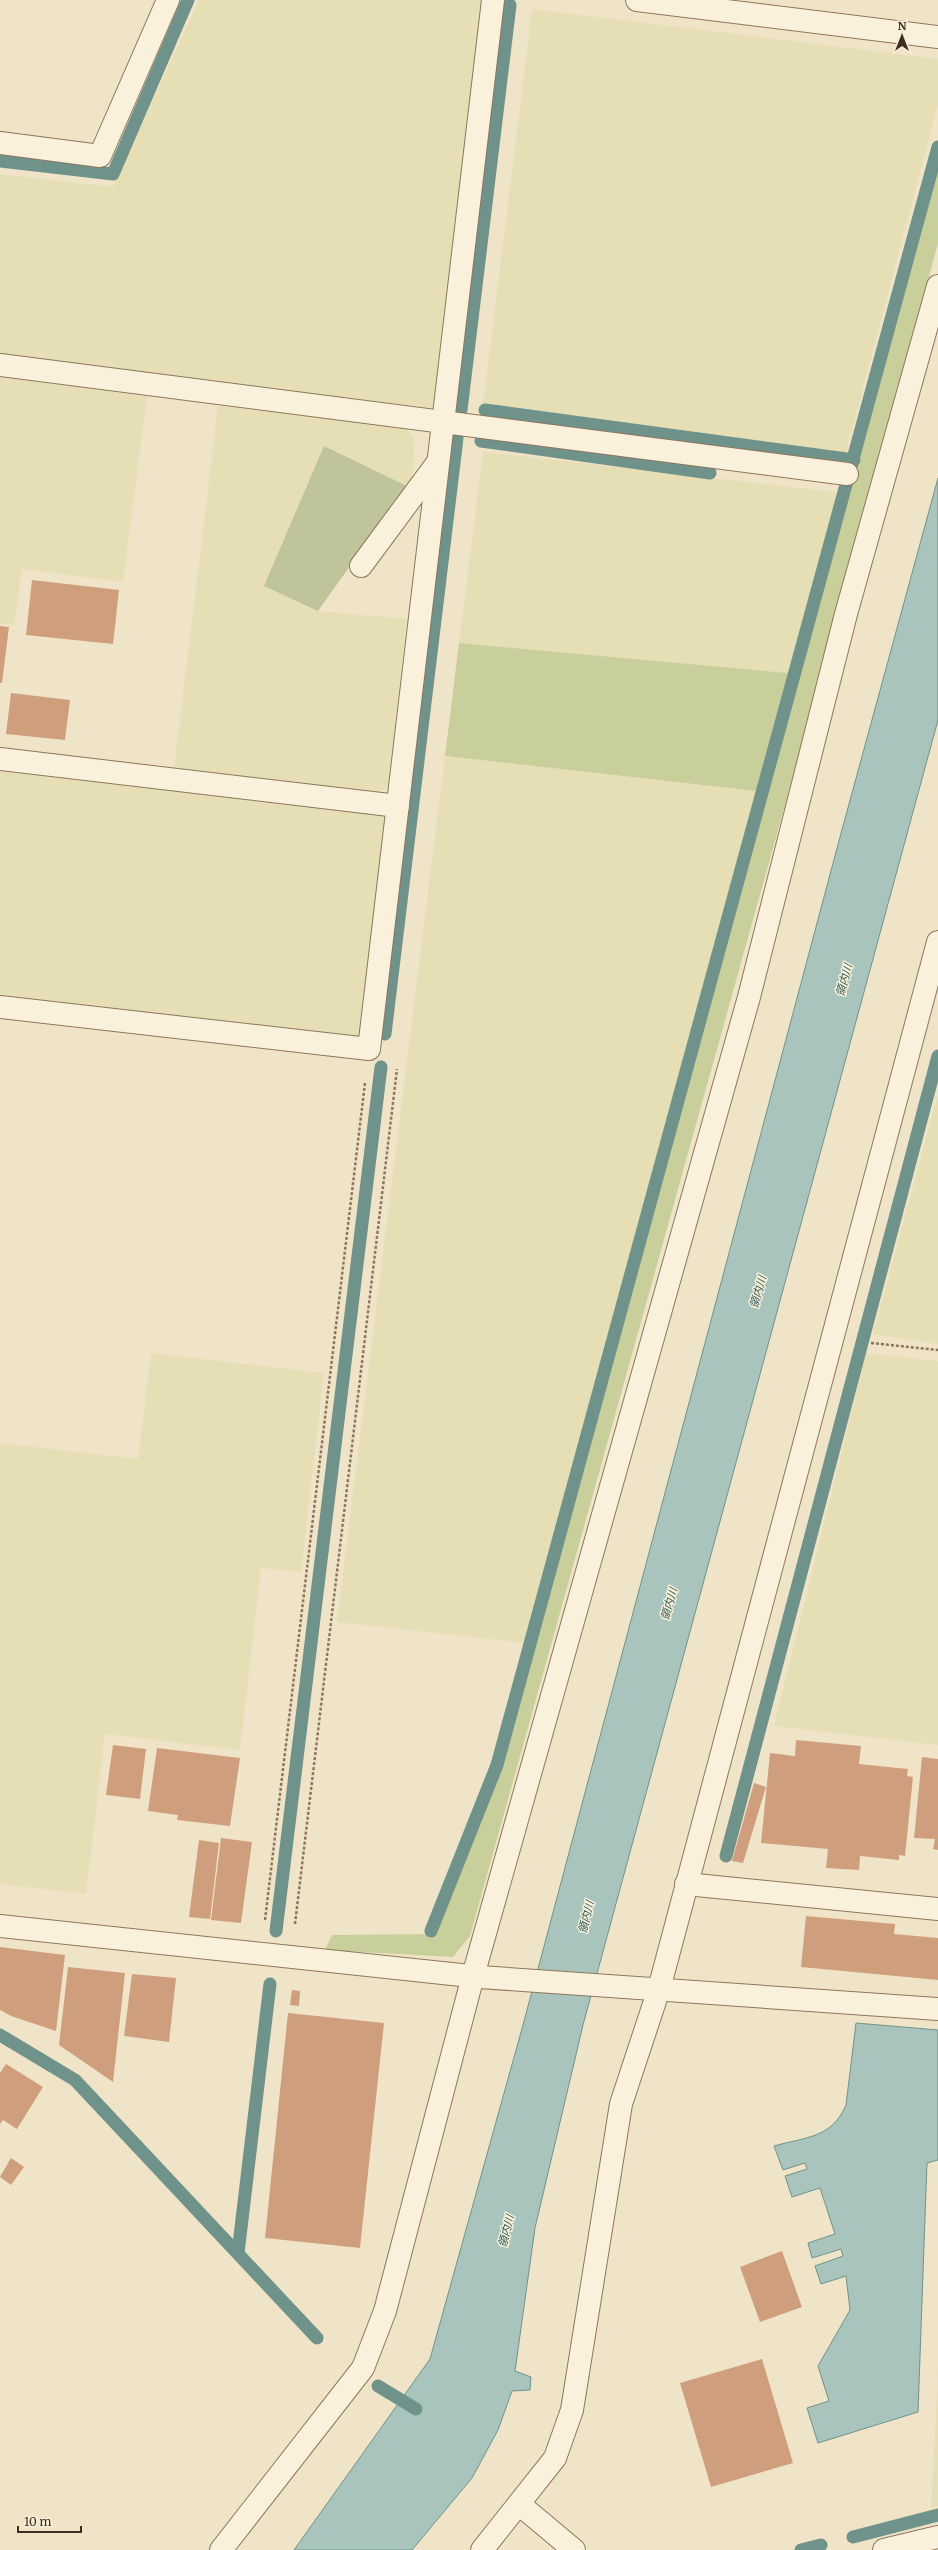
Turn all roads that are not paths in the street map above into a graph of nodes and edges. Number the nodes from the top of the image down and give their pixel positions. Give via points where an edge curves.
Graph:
1 (168, 0) edge
2 (493, 0) edge
3 (637, 0) edge
4 (938, 37) edge
5 (0, 143) edge
6 (938, 286) edge
7 (0, 365) edge
8 (443, 422) junction
9 (439, 462) junction
10 (847, 474) dead end
11 (361, 566) dead end
12 (0, 759) edge
13 (398, 806) junction
14 (938, 942) edge
15 (0, 1007) edge
16 (686, 1884) junction
17 (938, 1909) edge
18 (0, 1926) edge
19 (476, 1977) junction
20 (651, 1988) junction
21 (938, 2009) edge
22 (519, 2504) junction
23 (938, 2537) edge
24 (221, 2550) edge
25 (482, 2550) edge
26 (574, 2550) edge
27 (884, 2550) edge

1 - 5 street via 100,156
2 - 8 street
3 - 4 street
6 - 19 street via 846,614 747,1004
7 - 8 street
8 - 9 street
8 - 10 street
9 - 11 street
9 - 13 street
12 - 13 street
13 - 15 street via 369,1049
14 - 16 street
16 - 17 street
16 - 20 street
18 - 19 street
19 - 20 street
19 - 24 street via 385,2311 363,2368
20 - 21 street
20 - 22 street via 621,2104 572,2410 554,2458
22 - 25 street
22 - 26 street
23 - 27 street

